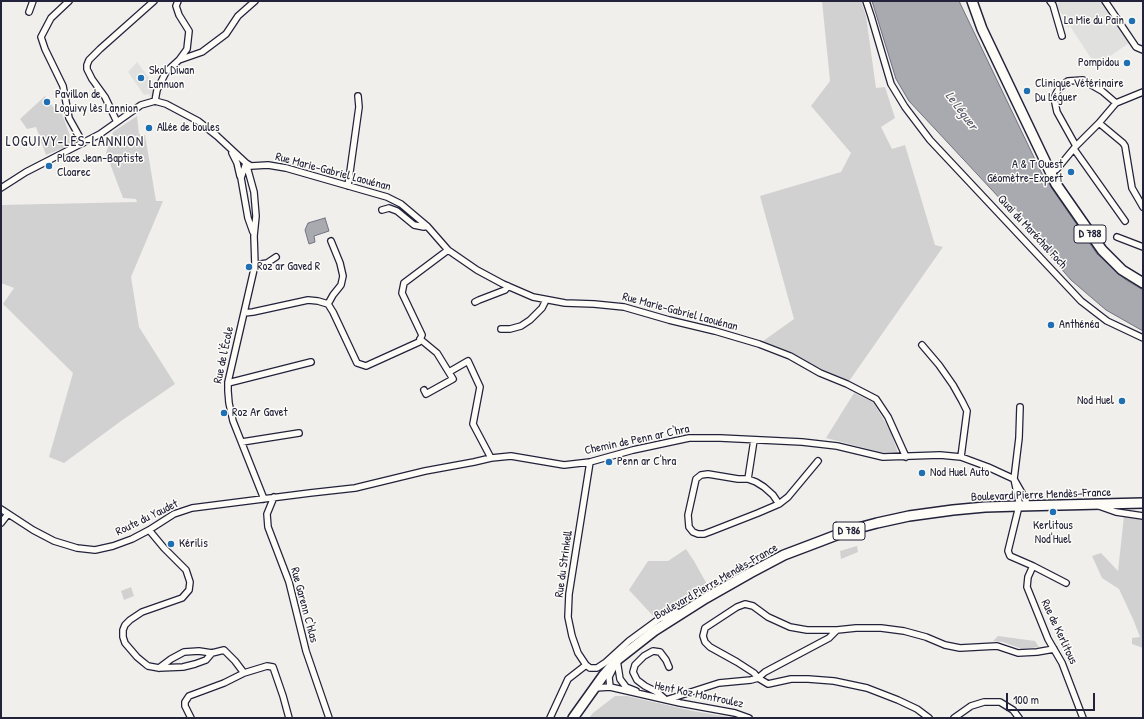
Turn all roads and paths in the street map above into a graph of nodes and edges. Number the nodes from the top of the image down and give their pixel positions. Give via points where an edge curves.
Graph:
1 (33, 1) edge
2 (69, 1) edge
3 (154, 1) edge
4 (178, 1) edge
5 (255, 1) edge
6 (866, 1) edge
7 (972, 1) edge
8 (1050, 1) edge
9 (1105, 1) edge
10 (29, 12) dead end
11 (1062, 36) dead end
12 (1143, 50) edge
13 (179, 60) junction
14 (1143, 92) edge
15 (358, 96) dead end
16 (155, 101) junction
17 (1116, 103) junction
18 (116, 122) junction
19 (1099, 123) junction
20 (217, 136) junction
21 (83, 143) junction
22 (1075, 148) junction
23 (246, 163) junction
24 (1050, 173) junction
25 (241, 178) junction
26 (348, 186) junction
27 (1, 188) edge
28 (1143, 207) edge
29 (382, 210) dead end
30 (1125, 221) dead end
31 (427, 226) junction
32 (254, 236) junction
33 (1118, 237) dead end
34 (331, 241) dead end
35 (1143, 247) edge
36 (448, 250) junction
37 (276, 256) dead end
38 (255, 265) junction
39 (1143, 283) edge
40 (508, 286) junction
41 (546, 300) junction
42 (475, 302) dead end
43 (328, 304) junction
44 (244, 313) junction
45 (501, 329) dead end
46 (421, 337) junction
47 (1143, 338) edge
48 (922, 345) dead end
49 (311, 362) dead end
50 (449, 372) junction
51 (228, 383) junction
52 (424, 390) dead end
53 (1020, 407) dead end
54 (299, 433) dead end
55 (754, 440) junction
56 (242, 442) junction
57 (906, 457) junction
58 (961, 457) junction
59 (491, 458) junction
60 (818, 461) dead end
61 (590, 462) junction
62 (748, 479) junction
63 (1014, 479) junction
64 (274, 498) junction
65 (264, 499) junction
66 (1143, 503) edge
67 (779, 504) junction
68 (1093, 504) junction
69 (1023, 506) junction
70 (1, 509) edge
71 (8, 514) junction
72 (1143, 516) edge
73 (1, 522) edge
74 (149, 530) junction
75 (1033, 566) junction
76 (1066, 583) dead end
77 (694, 606) junction
78 (837, 630) junction
79 (1054, 649) junction
80 (212, 653) junction
81 (618, 660) junction
82 (586, 665) junction
83 (669, 667) dead end
84 (159, 668) junction
85 (244, 673) junction
86 (758, 678) junction
87 (595, 688) junction
88 (610, 688) junction
89 (644, 694) junction
90 (666, 700) junction
91 (191, 718) edge
92 (289, 718) edge
93 (329, 718) edge
94 (550, 718) edge
95 (573, 718) edge
96 (749, 718) edge
97 (929, 718) edge
98 (954, 718) edge
99 (1019, 718) edge
100 (1083, 718) edge

1 - 10 street
2 - 21 street via 51,18 42,37 44,49 63,86 70,118
3 - 18 street via 88,60 87,69 105,97
4 - 13 street via 176,6 189,31 187,49
5 - 13 street via 238,16 226,34 202,52
6 - 47 street, Quai du Maréchal Foch via 890,84 930,140 1081,301 1107,321
7 - 24 main road, D 788 via 982,29
8 - 11 street
9 - 12 street via 1136,46
13 - 16 street via 166,72 157,90
14 - 17 street
15 - 26 street via 359,107
16 - 18 street via 141,105
16 - 20 street via 166,104 198,122
17 - 19 street
17 - 22 street via 1083,80 1068,81 1059,88 1054,98 1057,112
18 - 21 street
19 - 22 street
19 - 28 street via 1126,146 1132,188
20 - 23 street
20 - 25 street via 235,158
21 - 27 street
22 - 24 street via 1057,169
22 - 30 street
23 - 25 street, Rue de l'École
23 - 26 street, Rue Marie-Gabriel Laouénan via 251,166 286,168
23 - 32 street, Rue de l'École via 254,192
24 - 39 main road, D 788 via 1102,250 1122,270
25 - 32 street, Rue de l'École
26 - 31 street, Rue Marie-Gabriel Laouénan via 387,197 401,204
29 - 31 street via 389,208 397,211 414,225
31 - 36 street, Rue Marie-Gabriel Laouénan
32 - 38 street, Rue de l'École
33 - 35 street
34 - 43 street via 343,276
36 - 40 street, Rue Marie-Gabriel Laouénan via 477,270
36 - 46 street via 404,283 402,293
37 - 38 street via 267,263
38 - 44 street, Rue de l'École
40 - 41 street, Rue Marie-Gabriel Laouénan
40 - 42 street via 506,290
41 - 45 street via 542,308 521,326
41 - 57 street, Rue Marie-Gabriel Laouénan via 624,307 715,331 790,356 876,399 888,417
43 - 44 street via 308,300
43 - 46 street via 357,363 366,366 419,342
44 - 51 street, Rue de l'École
46 - 50 street via 437,353
48 - 58 street via 953,385 967,411
49 - 51 street
50 - 52 street via 453,379 426,394
50 - 59 street via 468,361 480,387 473,424
51 - 56 street, Rue de l'École via 233,421
53 - 63 street
54 - 56 street
55 - 57 street, Chemin de Penn ar C'hra via 802,442 837,446 882,457
55 - 61 street, Chemin de Penn ar C'hra via 689,438
55 - 62 street
56 - 65 street, Rue de l'École
57 - 58 street, Chemin de Penn ar C'hra
58 - 63 street, Chemin de Penn ar C'hra
59 - 61 street, Chemin de Penn ar C'hra via 511,456 564,464
59 - 64 street, Chemin de Penn ar C'hra via 355,488
60 - 67 street
61 - 82 street, Rue du Strinkell via 569,594 568,617 578,654
62 - 67 street via 764,487
62 - 67 street via 708,474 696,479 688,515 689,527 693,532 704,534
63 - 69 street via 1019,502
64 - 65 street, Chemin de Penn ar C'hra
64 - 93 street, Rue Garenn C'hlas via 267,514 268,527 289,582 306,651
65 - 74 street, Route du Yaudet via 192,508 174,514
66 - 68 main road, Boulevard Pierre Mendès-France / D 786
68 - 69 main road, Boulevard Pierre Mendès-France / D 786
68 - 72 street via 1116,512
69 - 75 street via 1008,551 1010,556
69 - 77 main road, Boulevard Pierre Mendès-France / D 786 via 910,516 847,532 784,555
70 - 71 street, Route du Yaudet
71 - 73 street
71 - 74 street, Route du Yaudet via 54,541 77,548 95,550 113,546
74 - 84 street via 186,570 190,582 189,590 182,598 142,612 125,625 125,643 136,657 148,666
75 - 76 street
75 - 79 street, Rue de Kerlitous via 1027,587
77 - 81 main road, Boulevard Pierre Mendès-France / D 786 via 654,631
77 - 82 street via 659,619 597,668
78 - 79 street via 880,628 904,631 960,648 997,646 1018,653
78 - 86 street via 829,638
78 - 86 street via 790,627 746,604 738,606 705,628 703,636 710,647 750,670
79 - 100 street, Rue de Kerlitous
80 - 84 street via 206,660 195,664
80 - 84 street via 184,652
80 - 85 street via 224,650
81 - 87 main road, Boulevard Pierre Mendès-France / D 786
81 - 88 street via 608,677
81 - 89 street, Hent Koz Montroulez via 620,678 626,687
82 - 94 street via 568,679
83 - 90 street via 660,652 653,651 635,665 633,672 637,680
85 - 91 street via 189,696 185,706
85 - 92 street via 267,666 273,667
86 - 90 street via 719,683
86 - 97 street via 768,684 791,679 808,679 834,681 866,688 917,709
87 - 88 street, Hent Koz Montroulez
87 - 95 main road, Boulevard Pierre Mendès-France / D 786
88 - 89 street, Hent Koz Montroulez
89 - 90 street, Hent Koz Montroulez
90 - 96 street, Hent Koz Montroulez
98 - 99 street via 971,706 984,702 1000,702 1013,710

